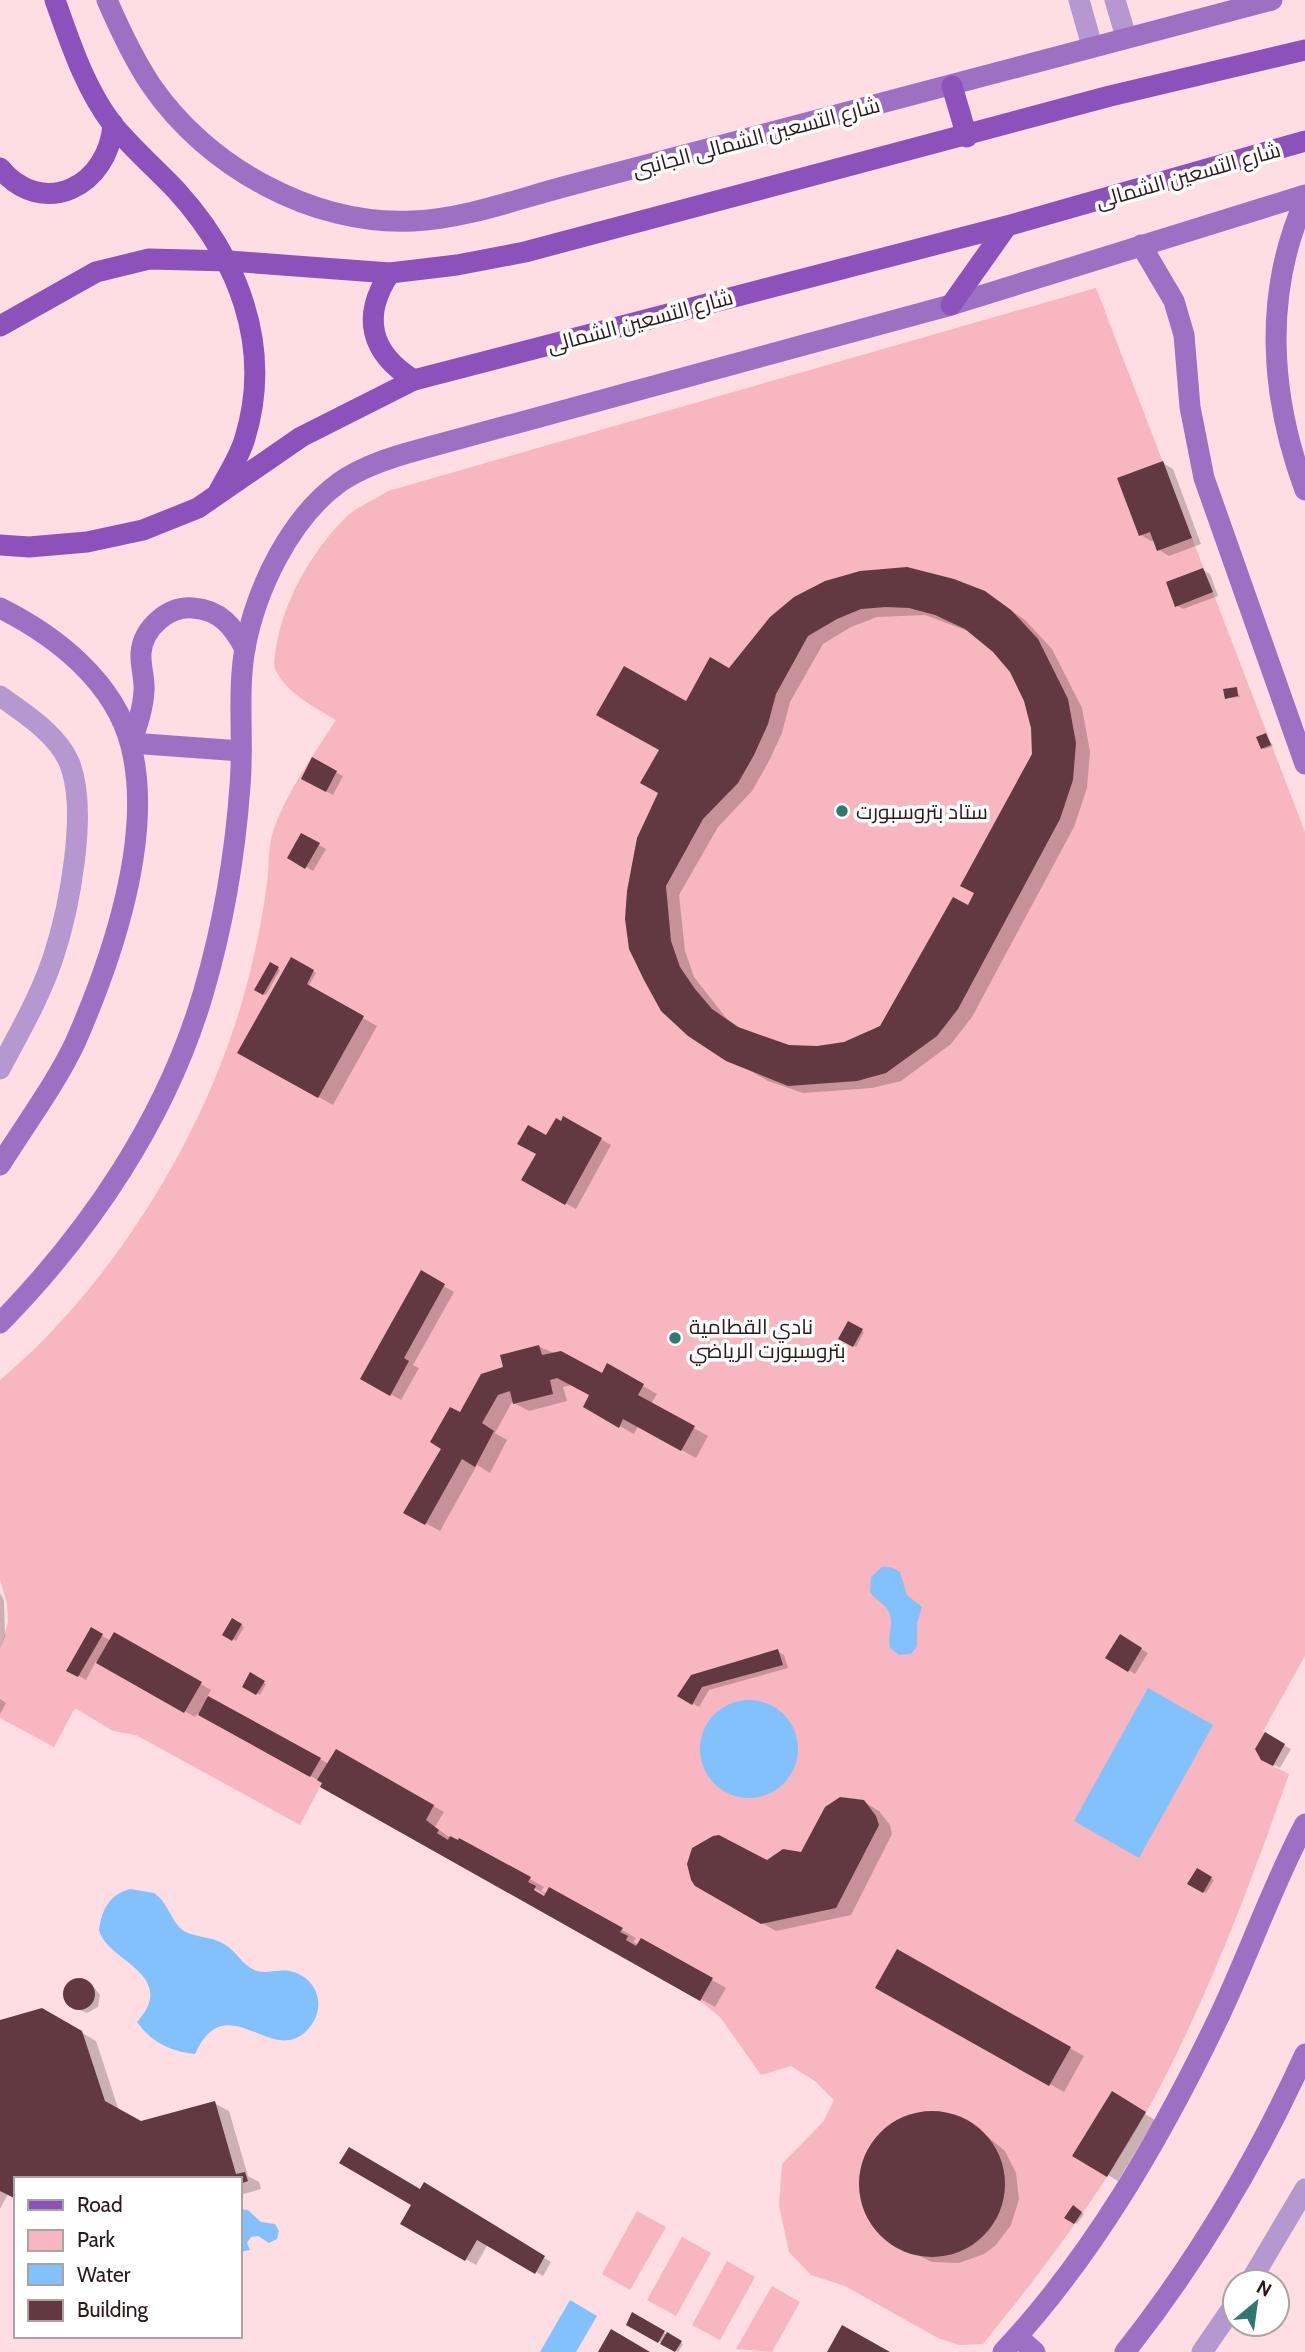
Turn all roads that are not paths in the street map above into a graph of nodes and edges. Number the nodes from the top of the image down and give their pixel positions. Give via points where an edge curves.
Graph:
1 (55, 0) edge
2 (107, 0) edge
3 (1079, 0) edge
4 (1115, 0) edge
5 (1272, 0) edge
6 (1126, 37) junction
7 (1092, 46) junction
8 (1305, 50) edge
9 (952, 86) junction
10 (113, 124) junction
11 (967, 137) junction
12 (1305, 141) edge
13 (0, 168) edge
14 (1305, 198) edge
15 (1007, 226) junction
16 (1141, 245) junction
17 (229, 261) junction
18 (390, 273) junction
19 (951, 305) junction
20 (0, 326) edge
21 (414, 380) junction
22 (1305, 490) edge
23 (217, 496) junction
24 (0, 545) edge
25 (0, 608) edge
26 (245, 649) junction
27 (0, 696) edge
28 (131, 743) junction
29 (241, 751) junction
30 (1305, 764) edge
31 (0, 1069) edge
32 (0, 1165) edge
33 (0, 1324) edge
34 (1305, 1824) edge
35 (1305, 2054) edge
36 (1305, 2189) edge
37 (1258, 2268) edge
38 (1221, 2324) edge
39 (1010, 2344) edge
40 (1035, 2352) edge
41 (1125, 2352) edge
42 (1202, 2352) edge

1 - 10 main road via 79,62
2 - 9 street, شارع التسعين الشمالى الجانبى via 152,86 185,125 243,171 289,196 346,216 381,221 415,221 488,206
3 - 7 street
4 - 6 street
5 - 6 street, شارع التسعين الشمالى الجانبى
6 - 7 street, شارع التسعين الشمالى الجانبى
7 - 9 street, شارع التسعين الشمالى الجانبى
8 - 11 main road via 1110,96
9 - 11 main road
10 - 13 main road via 106,159 89,179 65,191 30,190
10 - 17 main road via 176,191
11 - 18 main road via 525,252
12 - 15 main road, شارع التسعين الشمالى
14 - 16 street
14 - 22 street via 1284,256 1276,335 1282,414
15 - 19 main road
15 - 21 main road, شارع التسعين الشمالى
16 - 19 street
16 - 30 street via 1174,301 1184,335 1190,407 1204,478
17 - 18 main road
17 - 20 main road via 149,260 96,272
17 - 23 main road via 249,312 253,402 245,440
18 - 21 main road via 378,290 374,333 396,369
19 - 26 street via 383,460 341,481 305,516 256,607
21 - 23 main road, شارع التسعين الشمالى via 301,436
23 - 24 main road, شارع التسعين الشمالى via 143,530 52,545
25 - 28 street via 35,626 71,653 108,695
26 - 28 street via 223,618 207,609 172,611 157,621 141,653 144,688
26 - 29 street
27 - 31 street via 49,735 68,760 79,826 54,956
28 - 29 street
28 - 32 street via 139,802 123,905 102,973 74,1045
29 - 33 street via 233,857 220,930 203,996 179,1059 117,1180 78,1235
34 - 39 street via 1217,2021 1158,2133 1104,2221
35 - 41 street via 1243,2176 1171,2290
36 - 37 street
38 - 42 street
39 - 40 street

